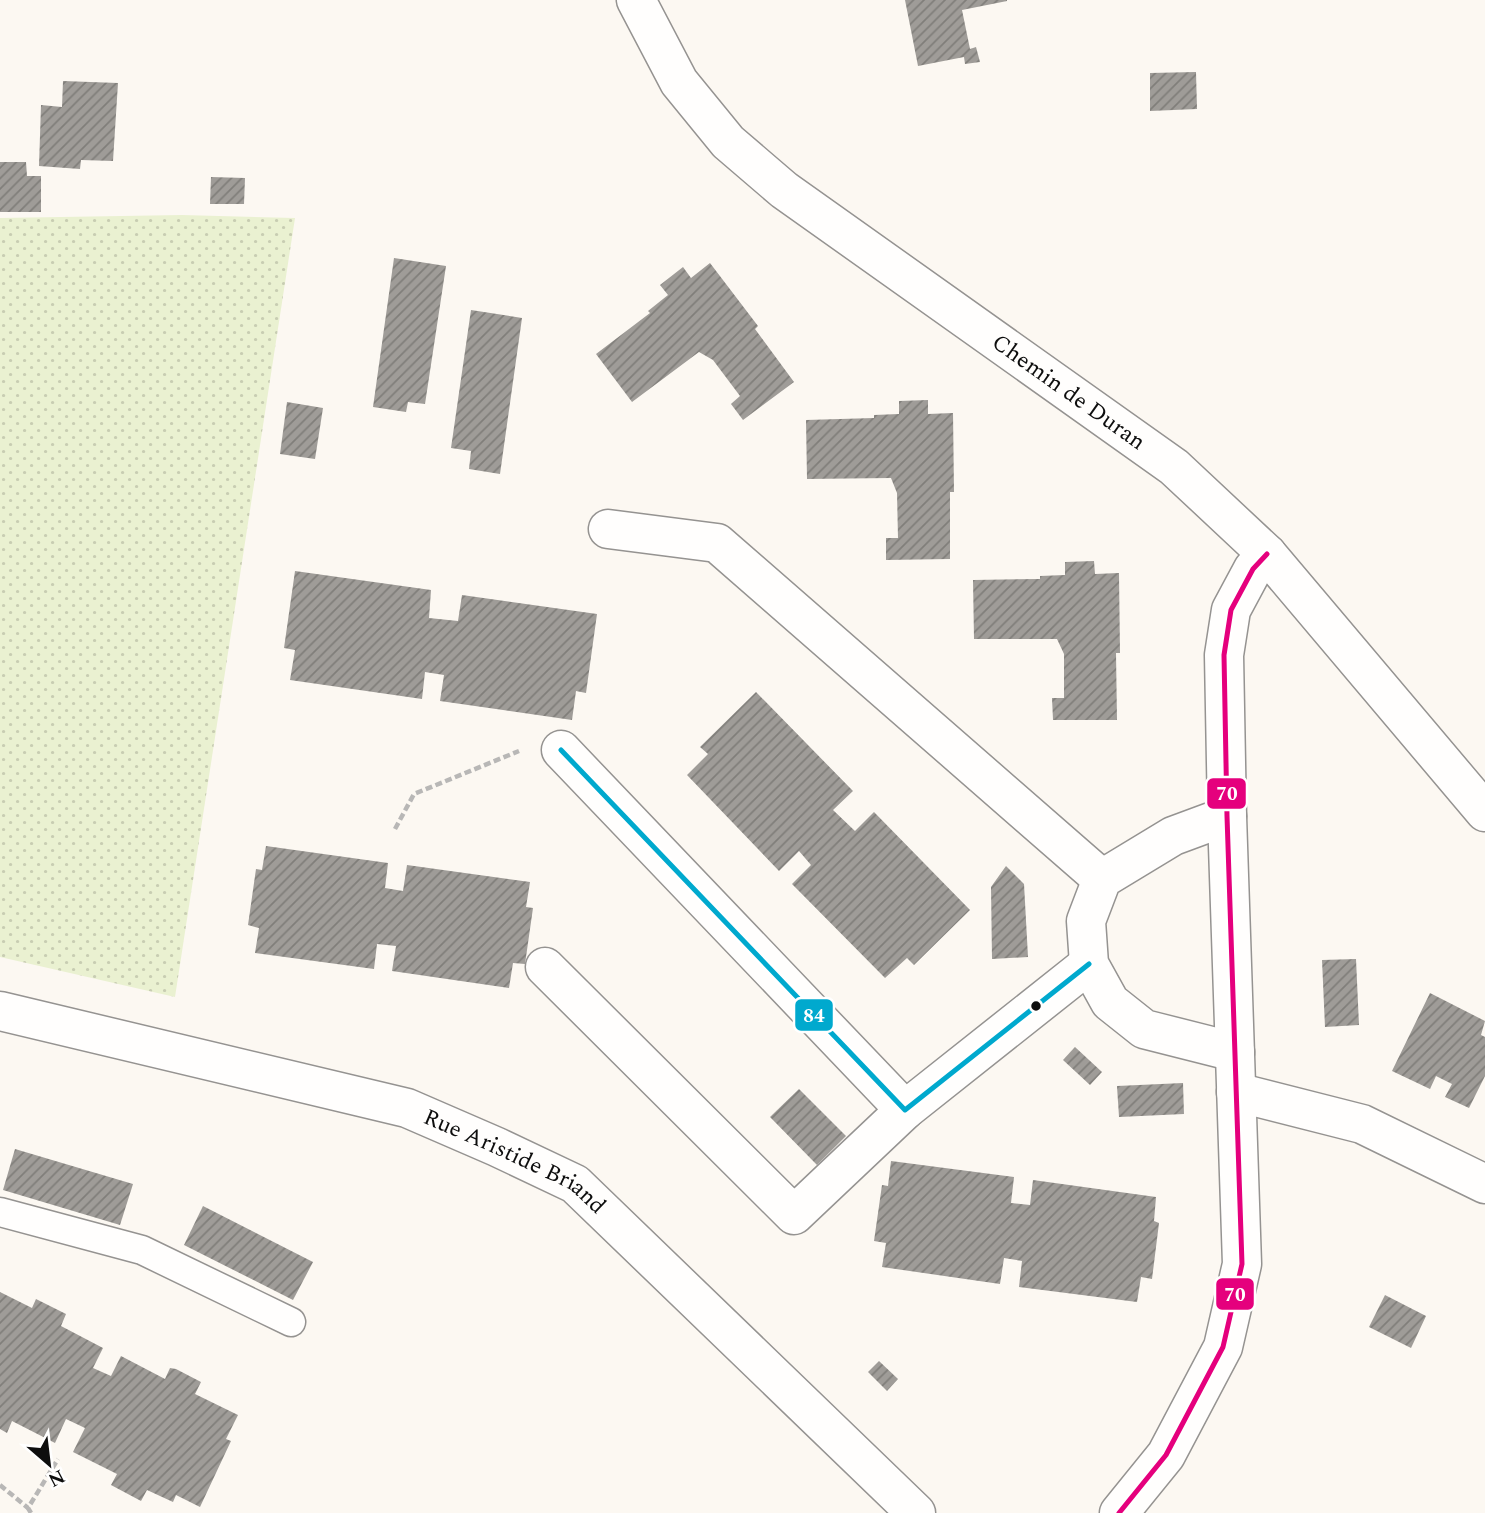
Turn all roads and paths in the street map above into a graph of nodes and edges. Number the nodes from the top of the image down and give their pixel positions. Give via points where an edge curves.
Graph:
1 (636, 0) edge
2 (608, 529) dead end
3 (1267, 554) junction
4 (561, 750) joint
5 (1485, 812) edge
6 (1227, 816) junction
7 (395, 829) dead end
8 (1102, 879) junction
9 (1089, 964) junction
10 (545, 967) dead end
11 (0, 1011) edge
12 (1235, 1052) junction
13 (1236, 1092) junction
14 (905, 1110) junction
15 (1485, 1184) edge
16 (0, 1212) edge
17 (291, 1322) dead end
18 (58, 1459) dead end
19 (0, 1485) edge
20 (30, 1510) edge
21 (916, 1513) edge
22 (1119, 1513) edge

1 - 3 street, Chemin de Duran via 679,82 728,142 784,190 1174,467
2 - 8 street via 717,543
3 - 5 street, Chemin de Duran
3 - 6 street via 1253,569 1231,610 1224,655
4 - 7 path via 549,739 414,794
4 - 14 street
6 - 8 street via 1173,836
6 - 12 street
8 - 9 street via 1086,921
9 - 12 street via 1110,1002 1144,1028
9 - 14 street
10 - 14 street via 794,1215
11 - 21 street, Rue Aristide Briand via 407,1108 575,1184
12 - 13 street
13 - 15 street via 1362,1124
13 - 22 street via 1242,1264 1223,1346 1166,1455
16 - 17 lane via 142,1250
18 - 20 path
19 - 20 path

